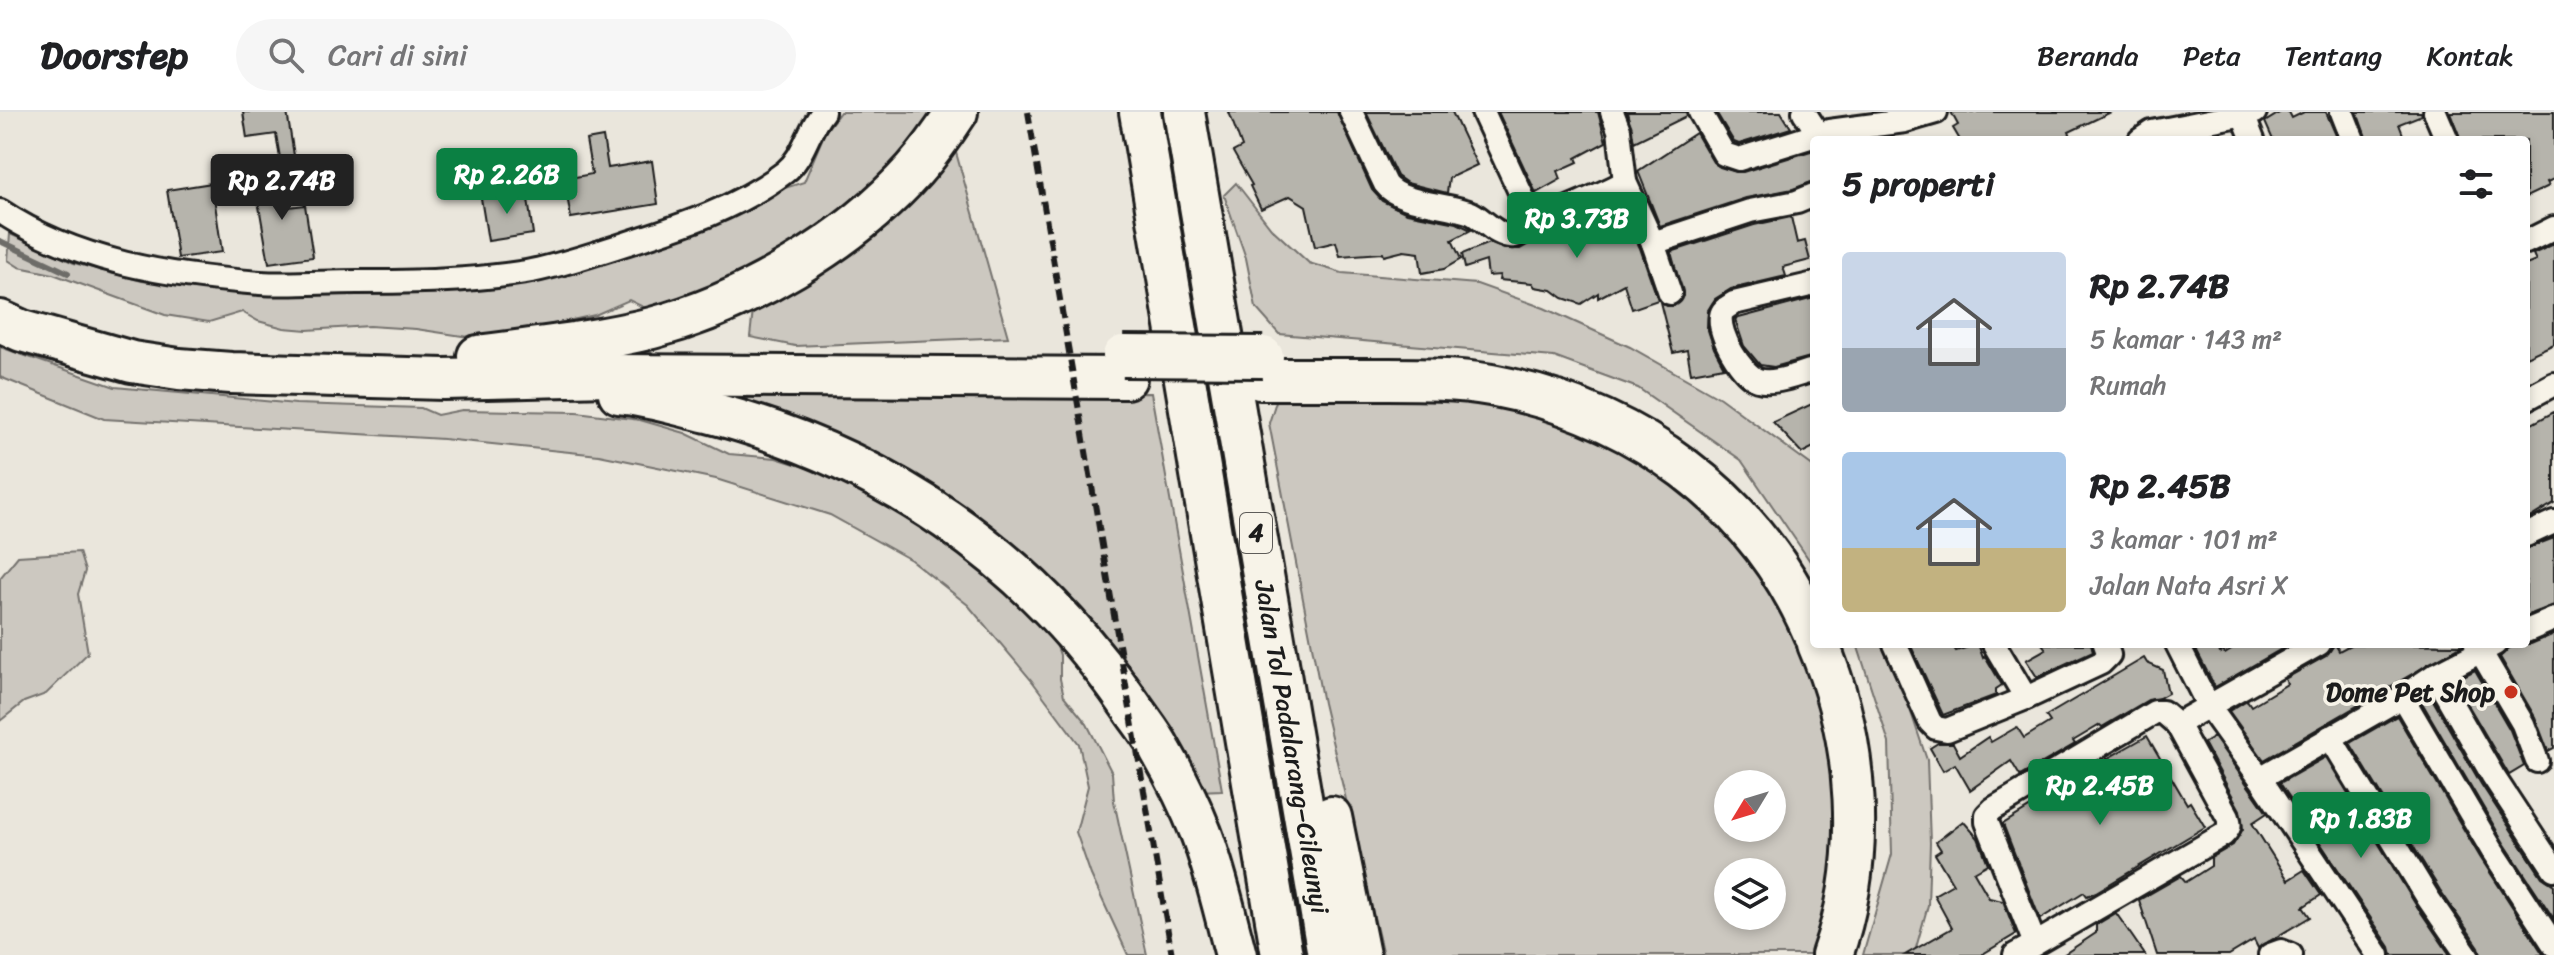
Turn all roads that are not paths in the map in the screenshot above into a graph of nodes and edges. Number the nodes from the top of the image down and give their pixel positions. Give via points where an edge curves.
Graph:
1 (823, 112) edge
2 (957, 112) edge
3 (1140, 112) edge
4 (1184, 112) edge
5 (1351, 112) edge
6 (1483, 112) edge
7 (1612, 112) edge
8 (1700, 112) edge
9 (1804, 112) edge
10 (1936, 112) edge
11 (2342, 112) edge
12 (2435, 112) edge
13 (2247, 113) edge
14 (1836, 129) edge
15 (1813, 136) edge
16 (2153, 136) edge
17 (2252, 136) edge
18 (2351, 136) edge
19 (2445, 136) edge
20 (1810, 137) edge
21 (1625, 182) junction
22 (1810, 197) edge
23 (0, 211) edge
24 (1535, 224) junction
25 (2554, 228) edge
26 (2530, 240) edge
27 (1653, 243) junction
28 (1810, 285) edge
29 (1670, 293) dead end
30 (0, 297) edge
31 (0, 321) edge
32 (455, 368) junction
33 (1261, 368) junction
34 (1810, 371) edge
35 (2554, 384) edge
36 (2530, 397) edge
37 (1253, 515) junction
38 (2554, 522) edge
39 (2530, 533) edge
40 (1810, 599) edge
41 (2554, 619) edge
42 (1810, 626) edge
43 (2530, 629) edge
44 (1820, 648) edge
45 (1832, 648) edge
46 (1897, 648) edge
47 (1996, 648) edge
48 (2107, 648) edge
49 (2179, 648) edge
50 (2312, 648) edge
51 (2480, 648) edge
52 (2484, 648) edge
53 (2435, 675) junction
54 (2402, 697) junction
55 (2026, 698) junction
56 (2209, 707) junction
57 (2177, 724) junction
58 (2330, 737) junction
59 (2537, 761) dead end
60 (2260, 778) junction
61 (2554, 869) edge
62 (2554, 945) edge
63 (2025, 950) edge
64 (1236, 955) edge
65 (1282, 955) edge
66 (1328, 955) edge
67 (1359, 955) edge
68 (1832, 955) edge
69 (1846, 955) edge
70 (2270, 955) edge
71 (2291, 955) edge
72 (2378, 955) edge
73 (2467, 955) edge

1 - 23 street via 799,159 733,203 582,258 481,277 261,283 174,272 89,255
2 - 32 highway via 913,171 877,205 825,246 752,290 640,331
3 - 65 highway, Jalan Tol Padalarang–Cileunyi / 4
4 - 37 highway, Jalan Tol Padalarang–Cileunyi / 4
5 - 24 street via 1391,192 1473,214 1504,235 1515,236
6 - 24 street
7 - 21 street
8 - 20 street via 1724,154 1739,159
9 - 14 street
10 - 14 street
11 - 18 street
12 - 19 street
13 - 16 street
13 - 17 street
14 - 15 street
21 - 24 street
21 - 27 street
22 - 27 street
25 - 26 street
27 - 29 street
28 - 34 street via 1734,303 1721,316 1735,358 1754,379 1769,381
30 - 32 highway via 125,338 229,352
31 - 32 highway via 79,348 179,369
32 - 33 highway, bridge
32 - 64 highway via 642,395 752,423 840,457 956,526 1013,570 1085,642 1161,750 1201,833
33 - 40 highway via 1378,360 1476,368 1545,385 1611,410 1698,462 1728,490 1760,521
33 - 42 highway via 1490,385 1547,399 1622,428 1697,476 1738,516 1780,569
35 - 36 street
37 - 66 highway, Jalan Tol Padalarang–Cileunyi / 4
37 - 67 highway via 1296,641
38 - 39 street
41 - 43 street
44 - 68 highway via 1847,736 1853,801 1851,865
45 - 69 highway via 1852,704 1865,791 1862,873
46 - 55 street via 1936,728 1947,730
47 - 55 street
48 - 55 street via 2105,661
49 - 56 street
50 - 56 street
51 - 53 street
52 - 59 street
53 - 54 street
53 - 61 street
54 - 58 street
54 - 62 street
56 - 57 street
56 - 60 street
57 - 63 street via 2228,817 2228,830
57 - 63 street via 2155,712 1987,815
58 - 60 street
58 - 73 street
60 - 72 street
70 - 71 street

